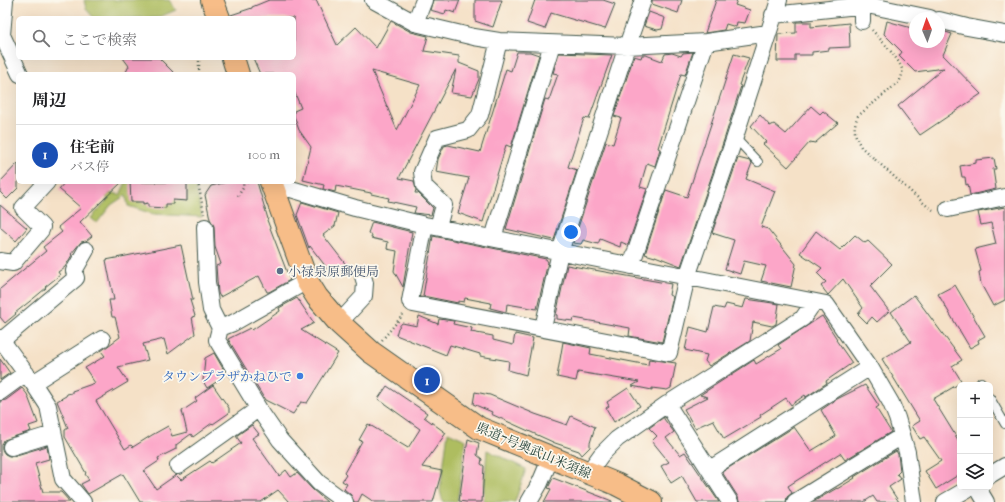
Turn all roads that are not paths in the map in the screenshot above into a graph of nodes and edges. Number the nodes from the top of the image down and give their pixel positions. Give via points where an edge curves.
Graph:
1 (5, 0) edge
2 (213, 0) edge
3 (373, 0) edge
4 (424, 0) edge
5 (643, 0) edge
6 (862, 5) junction
7 (776, 7) edge
8 (909, 13) edge
9 (218, 16) edge
10 (862, 21) road end
11 (945, 22) edge
12 (415, 23) junction
13 (768, 33) junction
14 (1005, 34) edge
15 (499, 41) junction
16 (706, 42) junction
17 (552, 44) junction
18 (627, 46) junction
19 (234, 60) edge
20 (19, 72) edge
21 (237, 72) edge
22 (734, 140) junction
23 (758, 162) dead end
24 (45, 184) edge
25 (272, 186) edge
26 (1005, 197) edge
27 (948, 209) road end
28 (431, 226) junction
29 (205, 227) road end
30 (493, 238) junction
31 (86, 250) dead end
32 (560, 252) junction
33 (0, 261) edge
34 (631, 266) junction
35 (362, 273) dead end
36 (688, 277) junction
37 (307, 281) junction
38 (814, 302) junction
39 (339, 323) junction
40 (220, 328) junction
41 (543, 328) junction
42 (1, 339) edge
43 (102, 339) dead end
44 (870, 367) junction
45 (30, 378) junction
46 (0, 392) edge
47 (672, 401) dead end
48 (993, 403) edge
49 (258, 409) junction
50 (1005, 424) edge
51 (53, 434) junction
52 (902, 436) junction
53 (11, 447) dead end
54 (551, 458) junction
55 (178, 466) dead end
56 (1005, 466) edge
57 (710, 469) junction
58 (588, 473) junction
59 (993, 474) edge
60 (966, 490) edge
61 (979, 490) edge
62 (83, 502) edge
63 (345, 502) edge
64 (529, 502) edge
65 (652, 502) edge
66 (730, 502) edge
67 (796, 502) edge
68 (914, 502) edge
69 (945, 502) edge
70 (986, 502) edge

1 - 20 street via 2,35
2 - 9 main road
3 - 12 street
4 - 12 street
5 - 18 street
6 - 7 street
6 - 8 street
6 - 10 street
7 - 13 street
11 - 14 street
12 - 15 street
13 - 16 street
13 - 22 street
15 - 17 street
15 - 28 street via 480,115 468,130 437,138 422,172 424,186 444,205
16 - 18 street
16 - 34 street
17 - 18 street
17 - 30 street
18 - 32 street
19 - 21 main road
22 - 23 lane
22 - 36 street
24 - 33 street via 23,208 42,226 41,230 12,263
25 - 28 street via 291,188 355,208
25 - 37 main road, 県道7号奥武山米須線
26 - 27 street
28 - 30 street
28 - 41 street via 410,301 413,304
29 - 40 street via 211,310
30 - 32 street
31 - 42 street via 74,271 76,278
32 - 34 street
32 - 41 street
34 - 36 street
35 - 39 street via 364,296
36 - 38 street
36 - 41 street via 669,353
37 - 39 main road, 県道7号奥武山米須線
37 - 40 street
38 - 44 street via 826,304
38 - 47 street via 803,318
39 - 54 main road, 県道7号奥武山米須線 via 371,352 479,428
40 - 49 street via 217,340
42 - 45 street
43 - 45 street
44 - 52 street via 898,418
44 - 57 street
45 - 46 street
45 - 51 street via 48,406
48 - 50 lane
49 - 55 street
49 - 63 street via 280,440 320,483
51 - 53 street
51 - 62 street via 63,479
52 - 67 street
52 - 68 street via 907,452
54 - 58 main road, 県道7号奥武山米須線
54 - 64 street
56 - 59 street
57 - 58 street via 667,404 617,439
57 - 66 street
58 - 65 main road, 県道7号奥武山米須線
60 - 69 street
61 - 70 street

